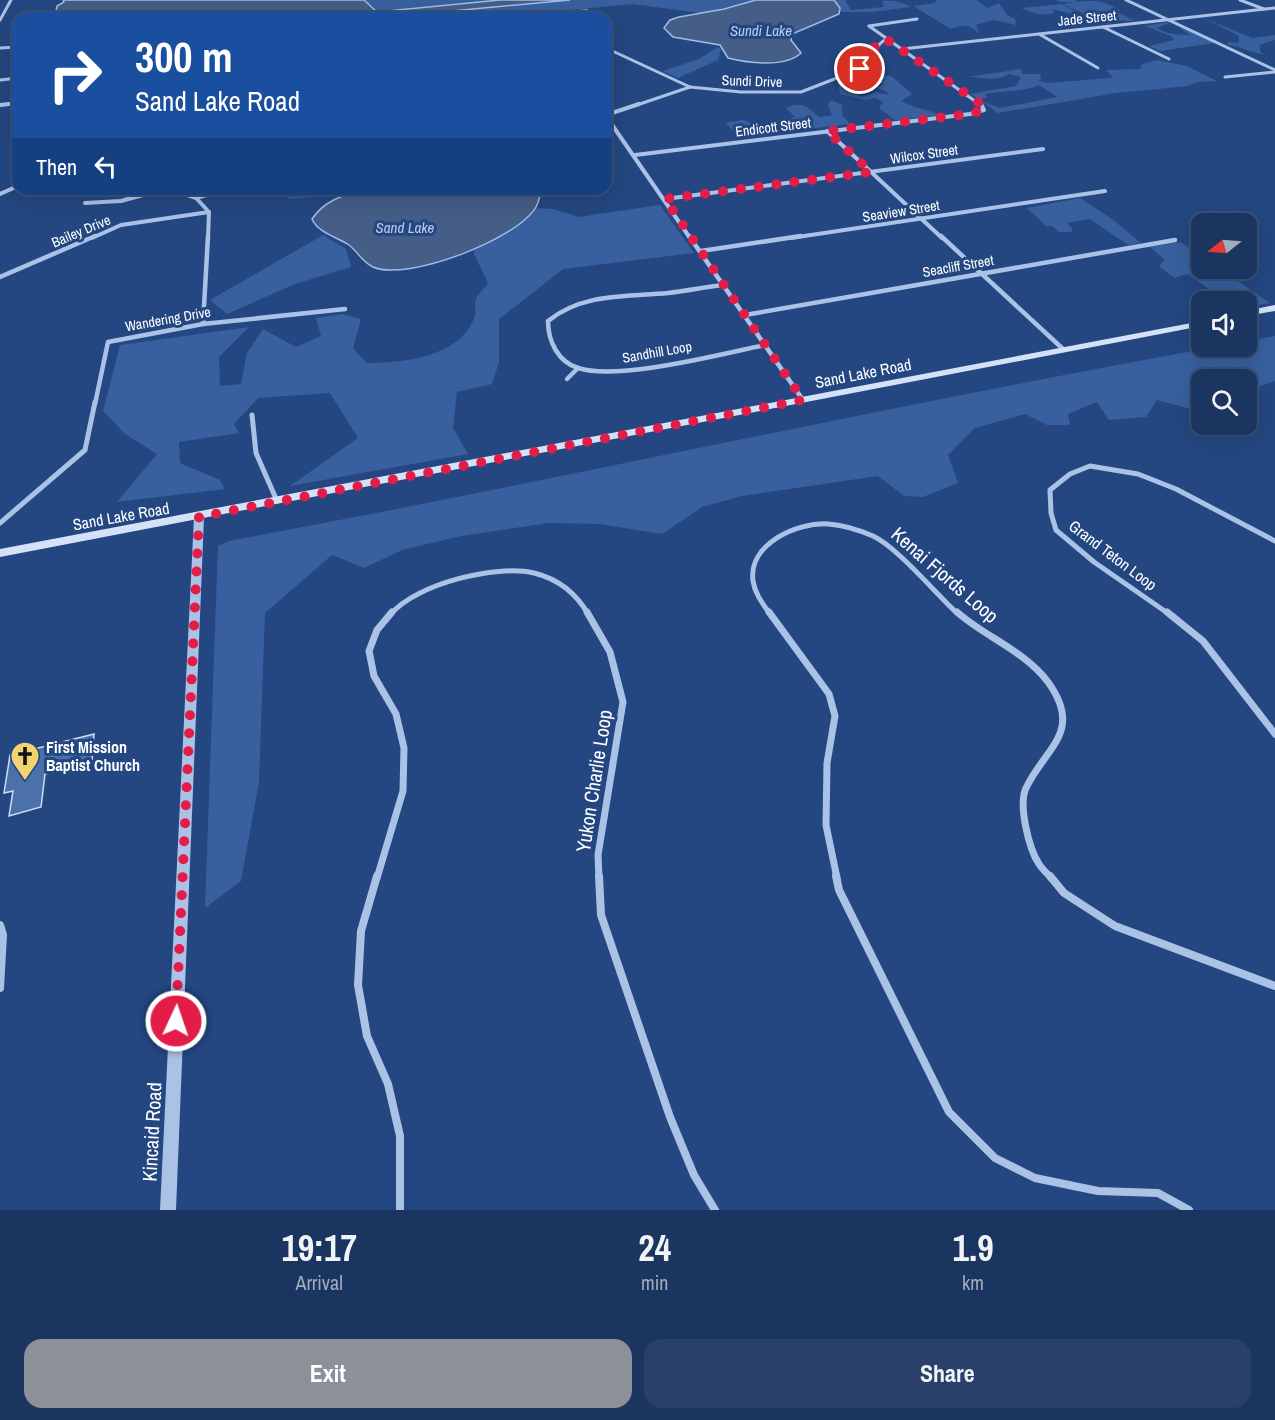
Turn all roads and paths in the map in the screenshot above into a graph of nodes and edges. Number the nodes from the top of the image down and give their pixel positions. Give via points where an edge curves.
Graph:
1 (11, 0) edge
2 (1126, 0) edge
3 (1240, 0) edge
4 (0, 7) edge
5 (8, 7) junction
6 (1275, 8) edge
7 (1264, 10) junction
8 (917, 19) dead end
9 (0, 20) edge
10 (1172, 20) junction
11 (1103, 27) junction
12 (1039, 34) junction
13 (886, 39) junction
14 (902, 49) junction
15 (612, 51) edge
16 (1169, 59) dead end
17 (1098, 68) dead end
18 (1275, 71) edge
19 (1225, 77) dead end
20 (690, 87) junction
21 (612, 113) edge
22 (612, 123) edge
23 (827, 131) junction
24 (1043, 149) dead end
25 (635, 155) junction
26 (871, 172) junction
27 (0, 186) edge
28 (11, 189) joint
29 (1104, 191) dead end
30 (0, 195) edge
31 (143, 195) edge
32 (188, 195) edge
33 (206, 195) edge
34 (196, 198) junction
35 (665, 199) junction
36 (85, 203) dead end
37 (209, 212) junction
38 (921, 218) junction
39 (1175, 240) dead end
40 (701, 251) junction
41 (980, 273) junction
42 (0, 276) edge
43 (723, 285) junction
44 (1275, 308) edge
45 (345, 309) dead end
46 (1257, 312) edge
47 (745, 315) junction
48 (202, 324) junction
49 (1191, 324) edge
50 (765, 345) junction
51 (1063, 349) junction
52 (578, 368) junction
53 (567, 379) dead end
54 (803, 400) junction
55 (252, 414) dead end
56 (277, 501) junction
57 (199, 517) junction
58 (0, 523) edge
59 (1275, 541) edge
60 (0, 553) edge
61 (1275, 734) edge
62 (0, 925) edge
63 (1275, 986) edge
64 (0, 988) edge
65 (168, 1210) edge
66 (400, 1210) edge
67 (715, 1210) edge
68 (1188, 1210) edge

1 - 5 street
2 - 10 street
3 - 7 street
4 - 5 street
5 - 9 street
6 - 7 street, Jade Street
7 - 10 street, Jade Street
8 - 13 street via 868,26
10 - 11 street, Jade Street
10 - 18 street
11 - 12 street, Jade Street
11 - 16 street
12 - 14 street, Jade Street
12 - 17 street
13 - 14 street
13 - 20 street, Sundi Drive via 873,47 866,66 801,92
14 - 23 street, Endicott Street via 981,104 984,110
15 - 20 street, Sundi Drive
18 - 19 street
20 - 21 street
22 - 25 street
23 - 25 street, Endicott Street
23 - 26 street
24 - 26 street, Wilcox Street
25 - 35 street
26 - 35 street, Wilcox Street
26 - 38 street
27 - 28 street
28 - 30 street
29 - 38 street, Seaview Street
31 - 36 street
32 - 34 street
33 - 34 street
34 - 37 street
35 - 40 street
37 - 42 street, Bailey Drive via 121,225
37 - 48 street
38 - 40 street, Seaview Street
38 - 41 street
39 - 41 street, Seacliff Street
40 - 43 street
41 - 47 street, Seacliff Street
41 - 51 street
43 - 47 street
43 - 52 street via 581,302 555,314 548,321 547,331 552,346
44 - 46 main road
45 - 48 street, Wandering Drive
47 - 50 street
48 - 58 street, Wandering Drive via 108,342 85,450
49 - 51 main road, Sand Lake Road
50 - 52 street, Sandhill Loop via 619,371
50 - 54 street
51 - 54 main road, Sand Lake Road
52 - 53 street
54 - 56 main road, Sand Lake Road
55 - 56 street via 256,453
56 - 57 main road, Sand Lake Road
57 - 60 main road, Sand Lake Road
57 - 65 street, Kincaid Road
59 - 61 street, Grand Teton Loop via 1176,489 1138,474 1090,466 1070,474 1050,490 1056,530 1203,641
62 - 64 street
63 - 68 street, Kenai Fjords Loop via 1115,926 1064,893 1038,863 1024,821 1024,790 1062,733 1060,703 1047,681 1020,655 969,623 875,537 826,524 791,530 768,544 756,559 753,580 758,597 829,694 835,716 827,763 826,825 839,890 949,1112 995,1158 1035,1178 1098,1191 1158,1193
66 - 67 street, Yukon Charlie Loop via 400,1136 388,1084 367,1036 358,985 360,931 403,791 404,748 396,714 374,676 369,651 377,630 399,604 428,586 475,575 515,572 534,573 560,583 580,600 610,652 623,702 598,855 601,915 670,1117 694,1174

